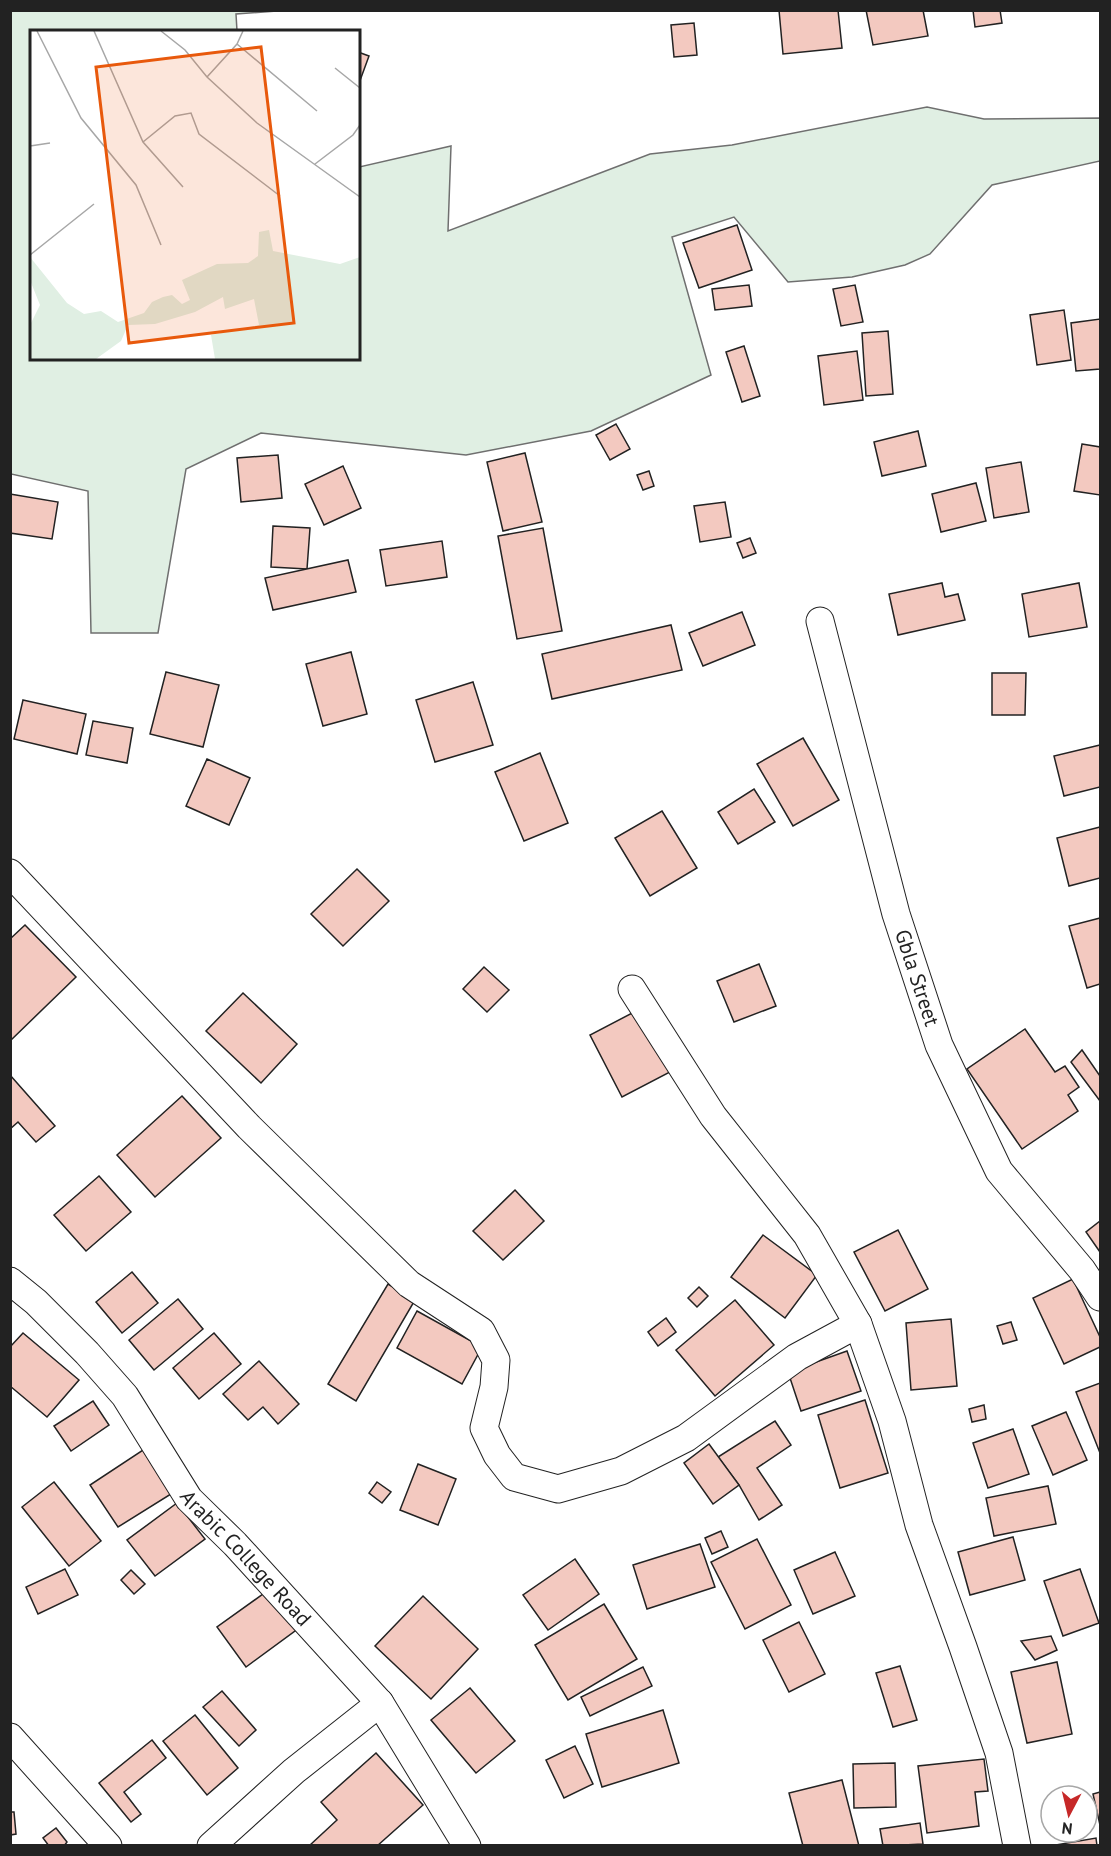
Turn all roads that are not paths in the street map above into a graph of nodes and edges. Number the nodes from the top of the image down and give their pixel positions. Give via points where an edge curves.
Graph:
1 (820, 621) dead end
2 (10, 873) edge
3 (632, 989) dead end
4 (10, 1281) edge
5 (1101, 1297) edge
6 (858, 1324) junction
7 (380, 1703) junction
8 (10, 1737) edge
9 (108, 1845) edge
10 (211, 1845) edge
11 (467, 1845) edge
12 (1017, 1845) edge

1 - 5 street, Gbla Street via 896,914 939,1045 999,1171
2 - 6 street via 249,1127 384,1260 410,1284 482,1332 496,1360 484,1428 496,1455 513,1477 558,1489 621,1471 686,1438 797,1357
3 - 6 street via 713,1116 807,1235
4 - 7 street, Arabic College Road via 36,1302 125,1396 189,1499 242,1551
6 - 12 street via 892,1421 919,1525 999,1753
7 - 10 street via 294,1771
7 - 11 street, Arabic College Road
8 - 9 street

